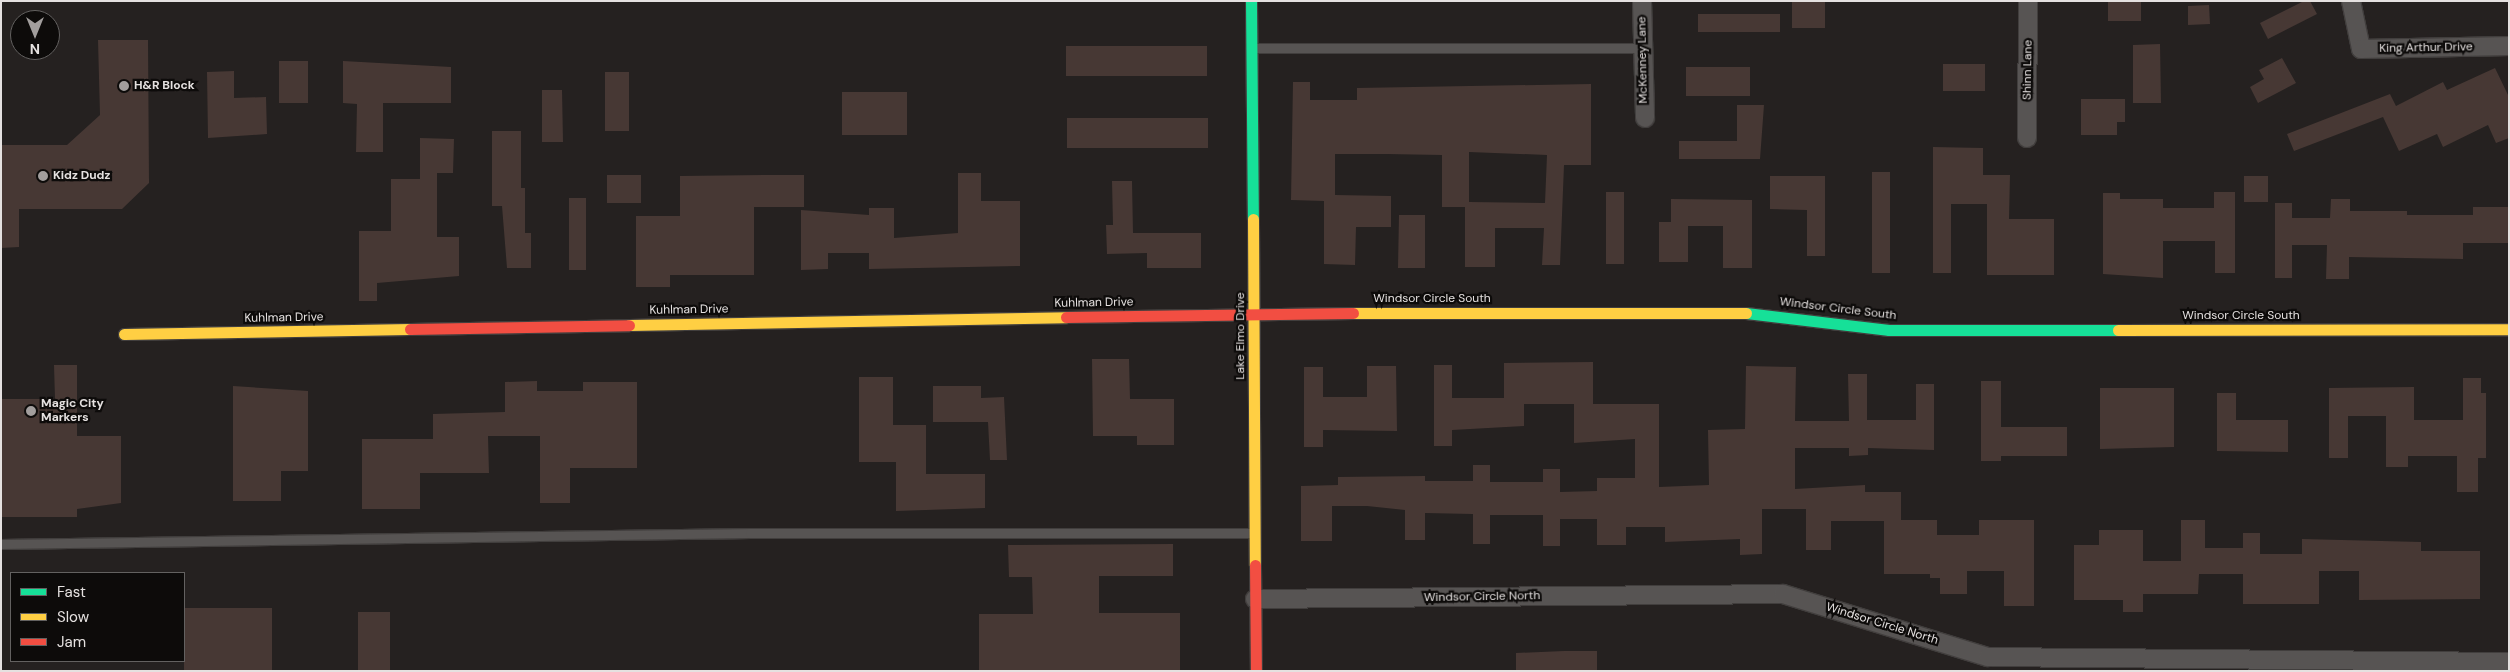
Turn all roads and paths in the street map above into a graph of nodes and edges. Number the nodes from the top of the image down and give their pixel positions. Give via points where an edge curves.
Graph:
1 (1251, 1) edge
2 (1642, 1) edge
3 (2028, 1) edge
4 (2351, 1) edge
5 (2509, 46) edge
6 (1251, 48) junction
7 (1643, 48) junction
8 (1645, 118) dead end
9 (2027, 138) dead end
10 (1254, 313) junction
11 (2509, 329) edge
12 (124, 334) dead end
13 (1255, 533) junction
14 (1, 544) edge
15 (1255, 599) junction
16 (2509, 662) edge
17 (1256, 671) edge

1 - 6 street, Lake Elmo Drive
2 - 7 street, McKenney Lane
3 - 9 street, Shinn Lane
4 - 5 street, King Arthur Drive via 2361,49
6 - 7 lane
6 - 10 street, Lake Elmo Drive
7 - 8 street, McKenney Lane
10 - 11 street, Windsor Circle South via 1752,313 1890,330
10 - 12 street, Kuhlman Drive
10 - 13 street, Lake Elmo Drive
13 - 14 lane via 750,533
13 - 15 street, Lake Elmo Drive
15 - 16 street, Windsor Circle North via 1783,594 1988,657
15 - 17 street, Lake Elmo Drive

